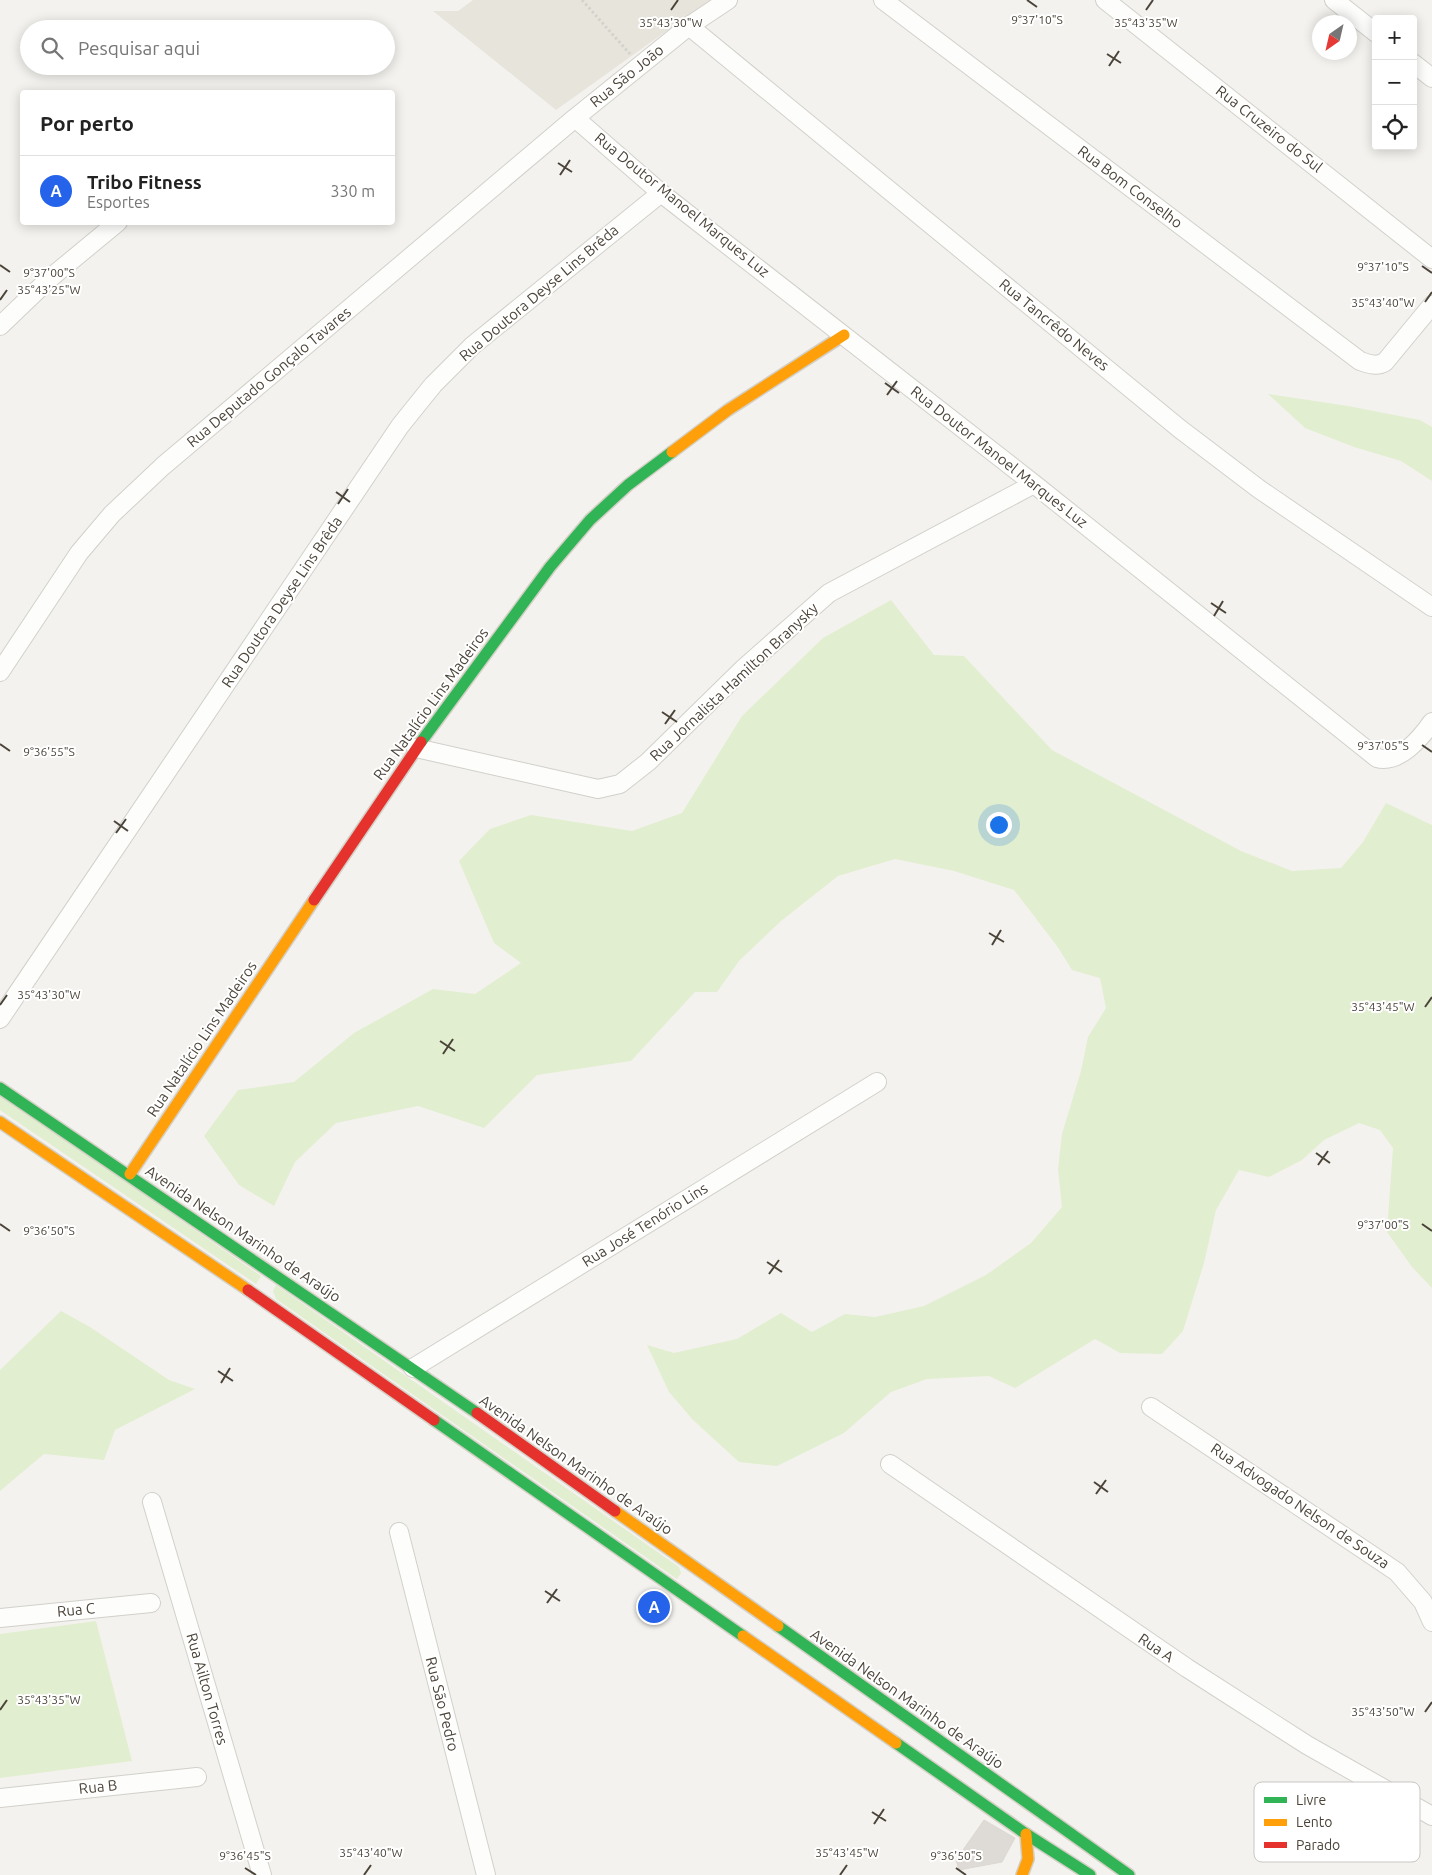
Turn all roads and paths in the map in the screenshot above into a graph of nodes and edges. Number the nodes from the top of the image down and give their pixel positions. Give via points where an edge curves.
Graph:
1 (582, 0) edge
2 (728, 0) edge
3 (883, 0) edge
4 (1105, 0) edge
5 (1334, 0) edge
6 (689, 26) junction
7 (1372, 30) edge
8 (640, 66) junction
9 (1417, 66) edge
10 (1432, 78) edge
11 (575, 118) junction
12 (662, 193) junction
13 (114, 225) edge
14 (1432, 259) edge
15 (1432, 304) edge
16 (0, 326) edge
17 (844, 335) junction
18 (1034, 484) junction
19 (1432, 607) edge
20 (0, 672) edge
21 (1432, 722) edge
22 (416, 748) junction
23 (0, 1018) edge
24 (877, 1082) dead end
25 (0, 1088) edge
26 (0, 1122) edge
27 (130, 1174) junction
28 (266, 1285) junction
29 (413, 1368) junction
30 (1151, 1407) dead end
31 (890, 1464) dead end
32 (152, 1502) dead end
33 (399, 1532) dead end
34 (691, 1576) junction
35 (675, 1590) junction
36 (151, 1603) dead end
37 (0, 1618) edge
38 (1432, 1622) edge
39 (197, 1777) dead end
40 (1373, 1782) edge
41 (0, 1798) edge
42 (1420, 1809) edge
43 (1432, 1816) edge
44 (1026, 1834) junction
45 (262, 1875) edge
46 (486, 1875) edge
47 (1022, 1875) edge
48 (1090, 1875) edge
49 (1129, 1875) edge

1 - 8 path
2 - 6 street, Rua São João
3 - 15 street, Rua Bom Conselho via 1360,360 1381,365
4 - 14 street, Rua Cruzeiro do Sul
5 - 7 street
6 - 8 street, Rua São João
6 - 19 street, Rua Tancrêdo Neves via 1180,429 1259,489
8 - 11 street, Rua São João
9 - 10 street
11 - 12 street, Rua Doutor Manoel Marques Luz
11 - 20 street, Rua Deputado Gonçalo Tavares via 163,466 112,514 79,553
12 - 17 street, Rua Doutor Manoel Marques Luz
12 - 23 street, Rua Doutora Deyse Lins Brêda via 472,346 432,385 400,426
13 - 16 street via 49,279
17 - 18 street, Rua Doutor Manoel Marques Luz
17 - 22 main road, Rua Natalício Lins Madeiros via 728,410 628,485 590,520 550,567
18 - 21 street, Rua Doutor Manoel Marques Luz via 1377,758 1384,760 1410,747
18 - 22 street, Rua Jornalista Hamilton Branysky via 829,593 744,668 648,762 620,784 598,790
22 - 27 main road, Rua Natalício Lins Madeiros
24 - 29 street, Rua José Tenório Lins
25 - 27 main road, Avenida Nelson Marinho de Araújo
26 - 28 main road, Avenida Nelson Marinho de Araújo
27 - 28 main road, Avenida Nelson Marinho de Araújo
28 - 29 main road, Avenida Nelson Marinho de Araújo
28 - 35 main road, Avenida Nelson Marinho de Araújo
29 - 34 main road, Avenida Nelson Marinho de Araújo
30 - 38 street, Rua Advogado Nelson de Souza via 1397,1572 1423,1602
31 - 40 street, Rua A via 1187,1668
32 - 45 street, Rua Ailton Torres
33 - 46 street, Rua São Pedro
34 - 35 main road
34 - 49 main road, Avenida Nelson Marinho de Araújo
35 - 44 main road, Avenida Nelson Marinho de Araújo
36 - 37 street, Rua C
39 - 41 street, Rua B
42 - 43 street, Rua A
44 - 47 main road via 1028,1859
44 - 48 main road, Avenida Nelson Marinho de Araújo

